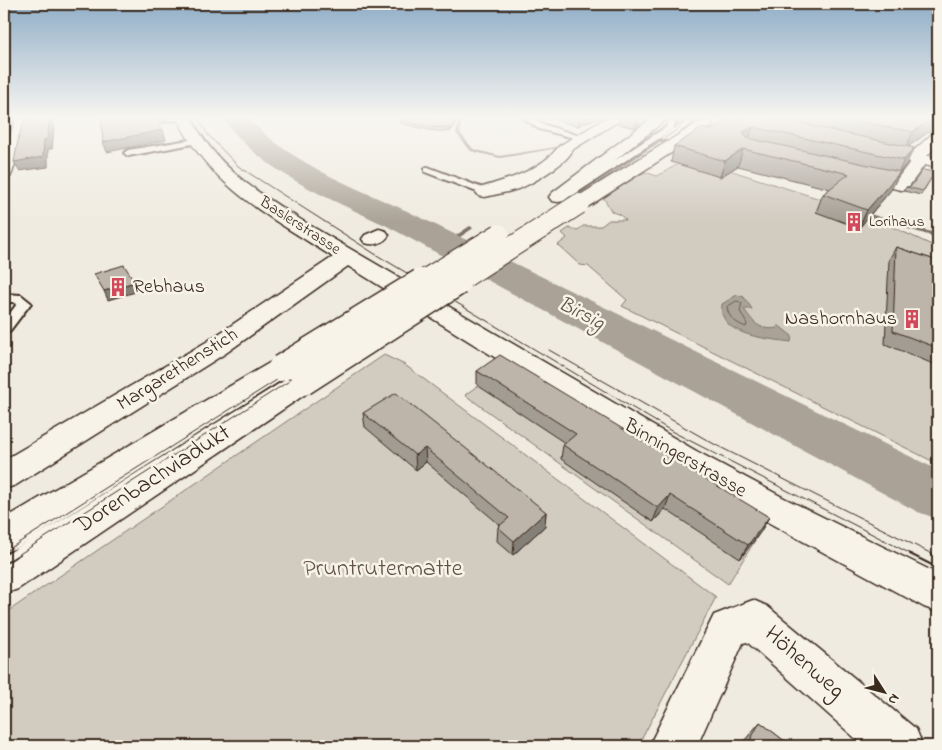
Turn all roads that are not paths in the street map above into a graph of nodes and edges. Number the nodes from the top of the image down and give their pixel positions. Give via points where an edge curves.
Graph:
1 (11, 152) edge
2 (204, 152) edge
3 (565, 152) edge
4 (565, 152) edge
5 (586, 152) edge
6 (626, 152) edge
7 (646, 152) edge
8 (660, 152) edge
9 (886, 152) edge
10 (924, 152) edge
11 (918, 159) junction
12 (938, 163) edge
13 (4, 170) edge
14 (428, 170) dead end
15 (844, 172) edge
16 (485, 192) joint
17 (568, 201) junction
18 (347, 257) junction
19 (4, 298) edge
20 (438, 312) joint
21 (4, 329) edge
22 (292, 375) junction
23 (4, 476) edge
24 (4, 537) edge
25 (4, 577) edge
26 (938, 594) edge
27 (673, 746) edge
28 (899, 746) edge

1 - 13 main road
2 - 18 main road, Baslerstrasse via 264,205
3 - 5 main road
4 - 16 main road via 517,183
6 - 17 main road
7 - 17 lane via 586,193
8 - 17 main road
9 - 11 main road
10 - 11 main road
11 - 12 main road
11 - 15 main road via 901,185
14 - 16 lane
17 - 22 main road, bridge
18 - 20 main road, Baslerstrasse
18 - 23 main road, Margarethenstich via 217,347
19 - 21 lane via 16,298 25,303
20 - 26 main road, Binningerstrasse via 736,489
22 - 24 main road, Dorenbachviadukt
22 - 25 main road, Dorenbachviadukt
27 - 28 main road, Höhenweg via 729,629 753,620

